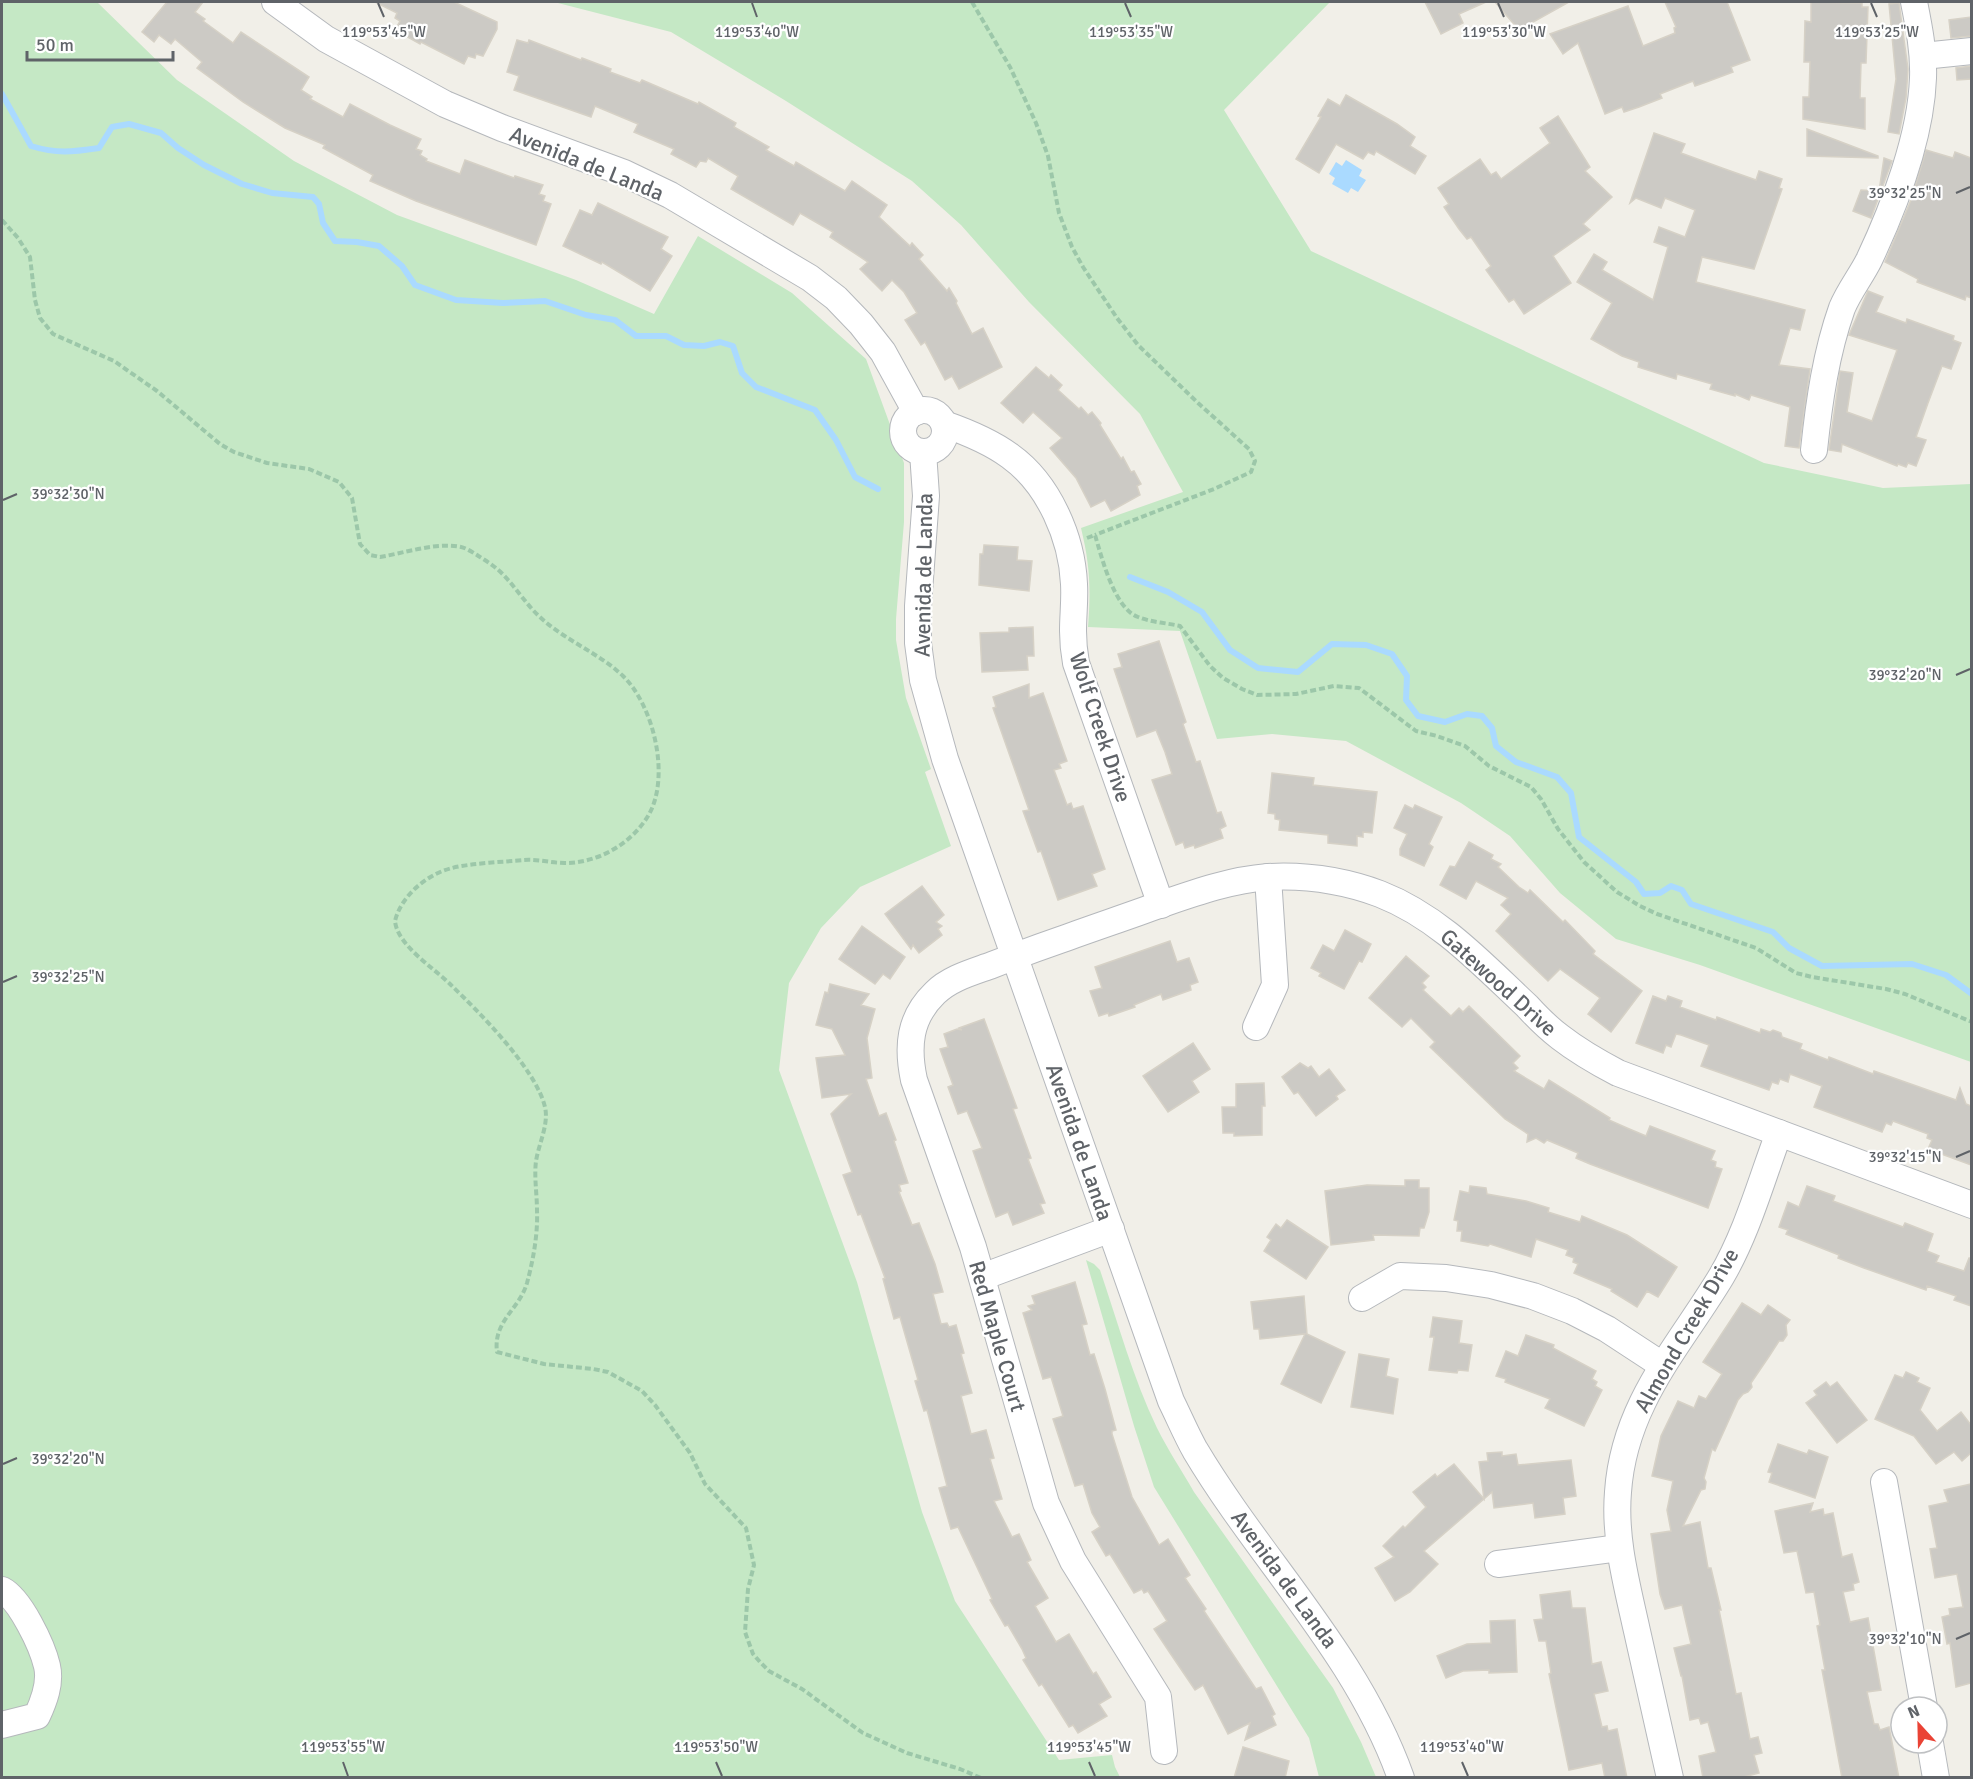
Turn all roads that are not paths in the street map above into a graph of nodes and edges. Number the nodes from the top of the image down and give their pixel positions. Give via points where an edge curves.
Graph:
1 (275, 2) edge
2 (1914, 2) edge
3 (1971, 51) edge
4 (1923, 56) junction
5 (916, 412) junction
6 (944, 424) junction
7 (1814, 450) dead end
8 (923, 452) junction
9 (1268, 877) junction
10 (1161, 904) junction
11 (1014, 956) junction
12 (1256, 1027) dead end
13 (1779, 1133) junction
14 (1971, 1205) edge
15 (1111, 1229) junction
16 (982, 1277) junction
17 (1362, 1298) dead end
18 (1662, 1365) junction
19 (1884, 1482) dead end
20 (1619, 1548) junction
21 (1498, 1564) dead end
22 (2, 1590) edge
23 (1922, 1695) edge
24 (2, 1725) edge
25 (1164, 1751) dead end
26 (1932, 1755) edge
27 (1401, 1778) edge
28 (1670, 1778) edge
29 (1936, 1778) edge

1 - 5 street, Avenida de Landa via 326,39 435,99 624,173 810,278 861,324 883,352
2 - 4 street
3 - 4 street
4 - 7 street via 1916,133 1890,210 1843,306 1831,343
5 - 6 street via 930,411
5 - 8 street via 906,421 904,434 910,446
6 - 8 street via 941,444
6 - 10 street, Wolf Creek Drive via 1011,456 1036,483 1061,524 1074,584 1072,633 1076,663
8 - 11 street, Avenida de Landa via 926,496 918,643 923,680 945,759
9 - 10 street, Gatewood Drive via 1232,882
9 - 12 street via 1275,985
9 - 13 street, Gatewood Drive via 1344,884 1380,894 1411,909 1442,929 1558,1036 1587,1057 1618,1073
10 - 11 street, Gatewood Drive
11 - 15 street, Avenida de Landa
11 - 16 street, Red Maple Court via 956,978 934,993 919,1014 910,1044 914,1080
13 - 14 street, Gatewood Drive
13 - 18 street, Almond Creek Drive via 1736,1248
15 - 16 street
15 - 27 street, Avenida de Landa via 1171,1401 1194,1448 1346,1664
16 - 25 street, Red Maple Court via 1046,1503 1073,1561 1158,1697
17 - 18 street via 1400,1276 1491,1285 1572,1311
18 - 20 street, Almond Creek Drive via 1632,1425 1623,1458 1618,1491
19 - 23 street
20 - 21 street
20 - 28 street, Almond Creek Drive
22 - 24 street via 19,1607 47,1667 46,1697 37,1716
26 - 29 street

